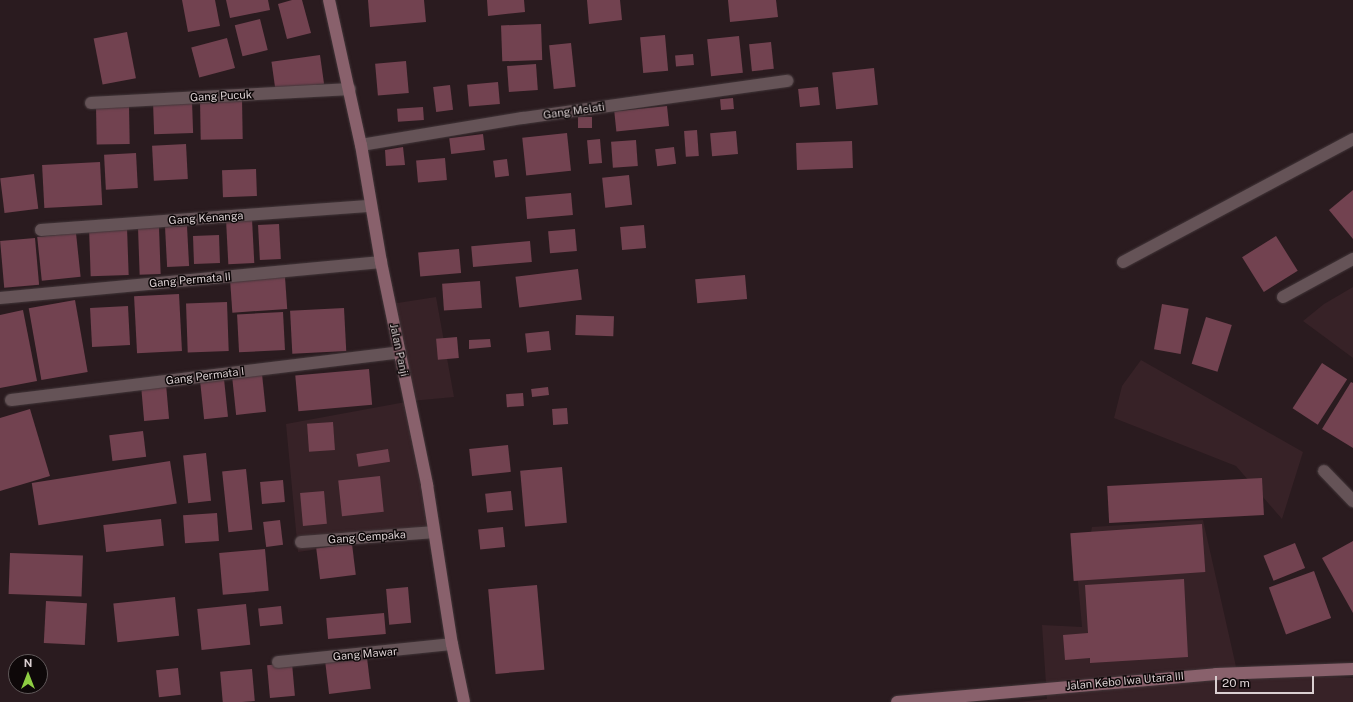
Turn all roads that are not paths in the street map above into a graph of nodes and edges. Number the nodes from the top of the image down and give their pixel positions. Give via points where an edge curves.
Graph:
1 (329, 0) edge
2 (787, 81) dead end
3 (350, 89) junction
4 (91, 103) dead end
5 (1353, 139) edge
6 (362, 145) junction
7 (371, 206) junction
8 (41, 230) dead end
9 (1353, 259) edge
10 (381, 262) junction
11 (1123, 262) dead end
12 (1283, 297) dead end
13 (0, 298) edge
14 (400, 352) junction
15 (11, 400) dead end
16 (1324, 471) dead end
17 (1353, 501) edge
18 (433, 532) junction
19 (301, 542) dead end
20 (452, 644) junction
21 (278, 662) dead end
22 (1353, 669) edge
23 (950, 699) edge
24 (464, 702) edge
25 (897, 702) edge

1 - 3 street, Jalan Panji
2 - 6 street, Gang Melati via 522,118
3 - 4 street, Gang Pucuk
3 - 6 street, Jalan Panji
5 - 11 street
6 - 7 street, Jalan Panji
7 - 8 street, Gang Kenanga
7 - 10 street, Jalan Panji
9 - 12 street
10 - 13 street, Gang Permata II
10 - 14 street, Jalan Panji
14 - 15 street, Gang Permata I
14 - 18 street, Jalan Panji
16 - 17 street
18 - 19 street, Gang Cempaka
18 - 20 street, Jalan Panji
20 - 21 street, Gang Mawar
20 - 24 street, Jalan Panji
22 - 23 street, Jalan Kebo Iwa Utara III via 1216,674
23 - 25 street, Jalan Kebo Iwa Utara III

